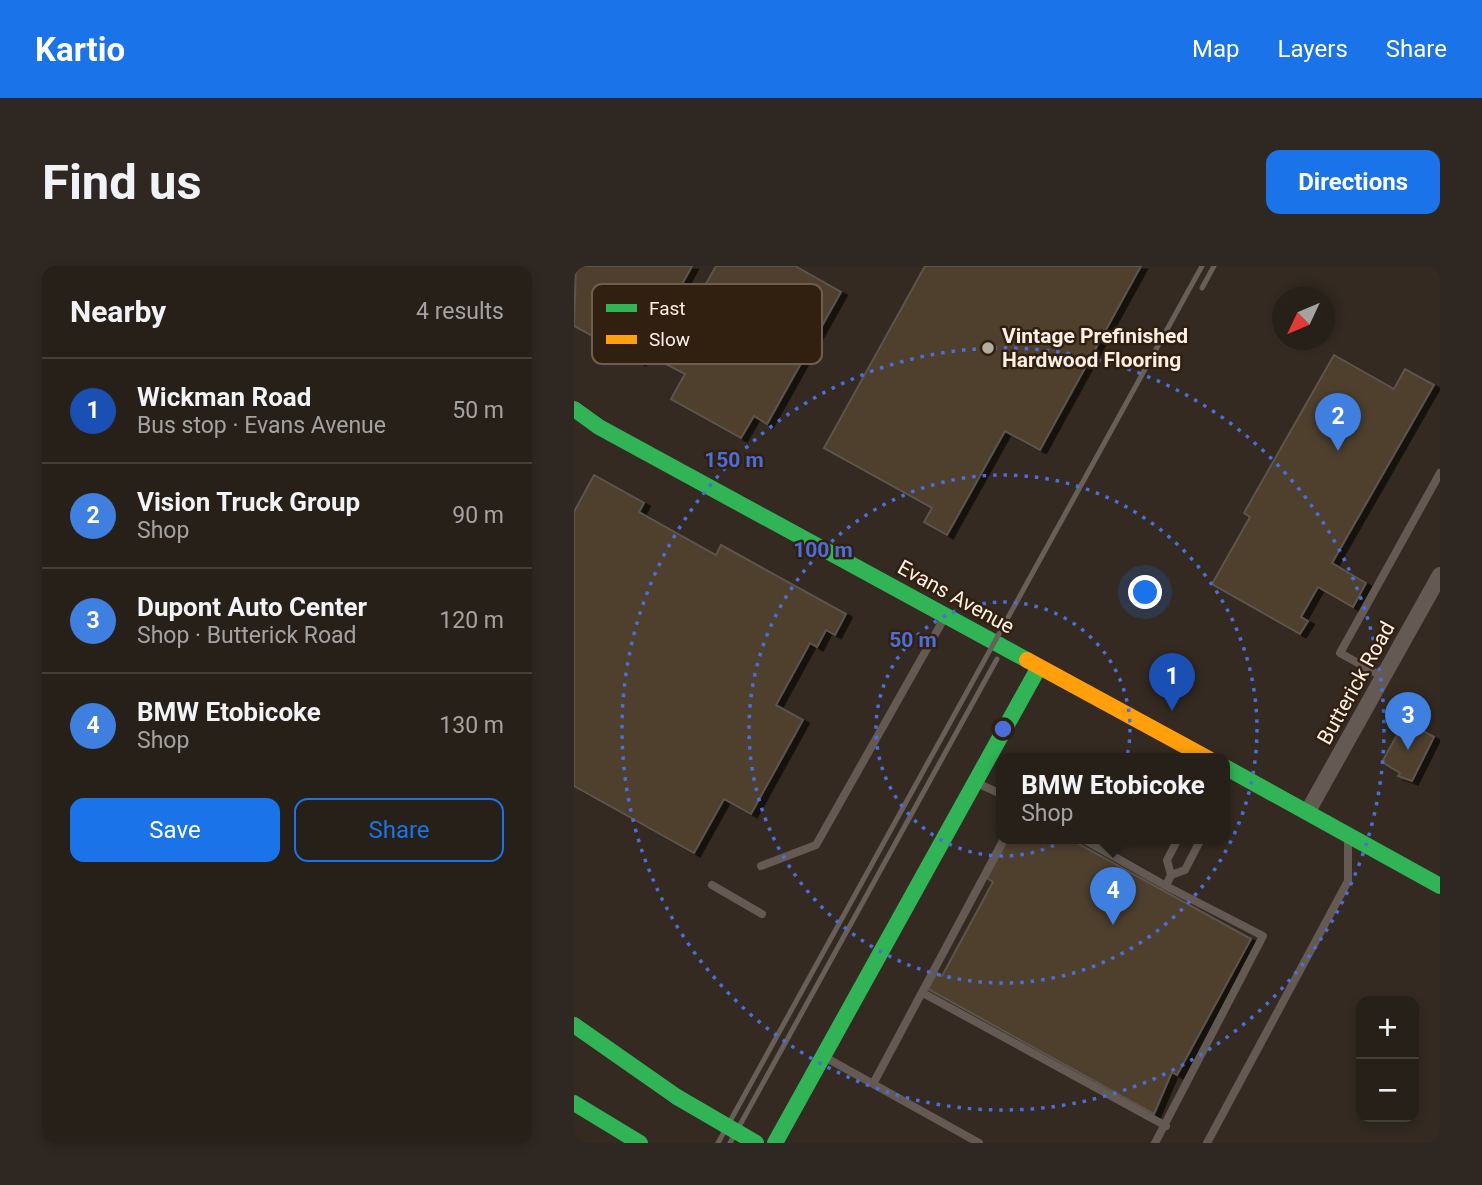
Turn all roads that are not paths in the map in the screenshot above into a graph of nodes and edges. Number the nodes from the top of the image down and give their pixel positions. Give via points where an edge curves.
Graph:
1 (574, 409) edge
2 (1440, 473) edge
3 (1440, 575) edge
4 (947, 614) junction
5 (1039, 667) junction
6 (1383, 677) junction
7 (1198, 753) edge
8 (1230, 771) edge
9 (975, 782) junction
10 (996, 792) edge
11 (1308, 811) junction
12 (1349, 834) junction
13 (1001, 844) edge
14 (1092, 844) edge
15 (1175, 844) edge
16 (1198, 844) edge
17 (761, 866) dead end
18 (1171, 875) junction
19 (712, 885) dead end
20 (1166, 886) junction
21 (1440, 886) edge
22 (762, 914) dead end
23 (923, 993) junction
24 (574, 1026) edge
25 (574, 1037) edge
26 (823, 1056) junction
27 (873, 1084) junction
28 (677, 1097) junction
29 (574, 1102) edge
30 (1166, 1126) junction
31 (640, 1143) edge
32 (756, 1143) edge
33 (775, 1143) edge
34 (979, 1143) edge
35 (1155, 1143) edge
36 (1206, 1143) edge

1 - 4 main road, Evans Avenue via 599,427
2 - 6 lane via 1340,653
3 - 6 street, Butterick Road
4 - 5 main road, Evans Avenue
4 - 17 lane via 816,845
5 - 7 main road, Evans Avenue
5 - 9 main road
6 - 11 street, Butterick Road
8 - 11 main road
9 - 10 lane
9 - 26 main road
11 - 12 main road
12 - 21 main road
12 - 36 lane via 1348,881
13 - 23 lane
14 - 20 lane
15 - 18 lane via 1167,860
16 - 18 lane via 1185,870
18 - 20 lane
19 - 22 lane
20 - 30 lane via 1263,936
23 - 27 lane
23 - 30 lane
24 - 28 main road
25 - 28 main road
26 - 27 lane
26 - 33 main road
27 - 34 lane
28 - 32 main road, bridge
29 - 31 main road
30 - 35 lane

